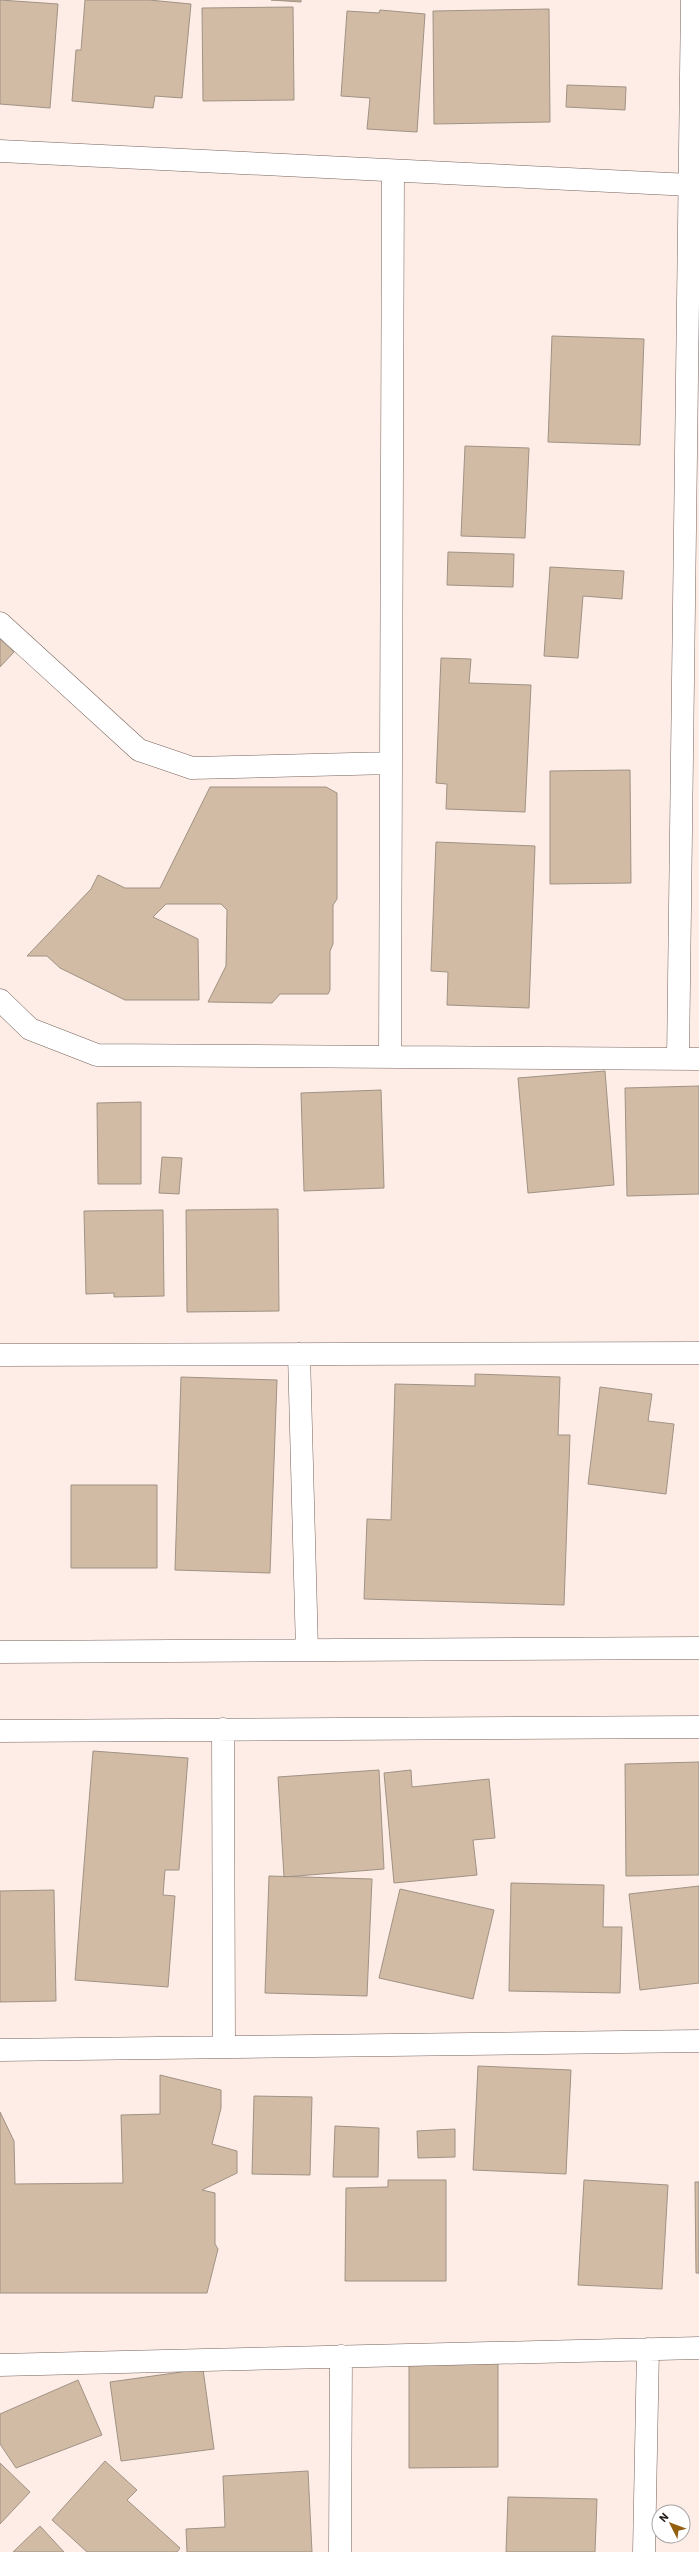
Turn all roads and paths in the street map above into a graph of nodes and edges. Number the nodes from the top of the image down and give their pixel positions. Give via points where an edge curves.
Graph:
1 (692, 0) edge
2 (0, 151) edge
3 (393, 171) junction
4 (690, 185) junction
5 (0, 623) edge
6 (391, 763) junction
7 (0, 1000) edge
8 (390, 1056) junction
9 (689, 1059) edge
10 (699, 1353) edge
11 (299, 1354) junction
12 (0, 1355) edge
13 (699, 1648) edge
14 (307, 1650) junction
15 (0, 1652) edge
16 (699, 1727) edge
17 (223, 1730) junction
18 (0, 1731) edge
19 (699, 2041) edge
20 (224, 2047) junction
21 (0, 2050) edge
22 (699, 2348) edge
23 (648, 2349) junction
24 (341, 2356) junction
25 (0, 2365) edge
26 (340, 2552) edge
27 (644, 2552) edge

1 - 4 street
2 - 3 street
3 - 4 street
3 - 6 street
4 - 9 street
5 - 6 street via 139,750 192,768
6 - 8 street
7 - 8 street via 30,1029 97,1055
8 - 9 street
10 - 11 street
11 - 12 street
11 - 14 street
13 - 14 street
14 - 15 street
16 - 17 street
17 - 18 street
17 - 20 street
19 - 20 street
20 - 21 street
22 - 23 street
23 - 24 street
23 - 27 street
24 - 25 street
24 - 26 street

